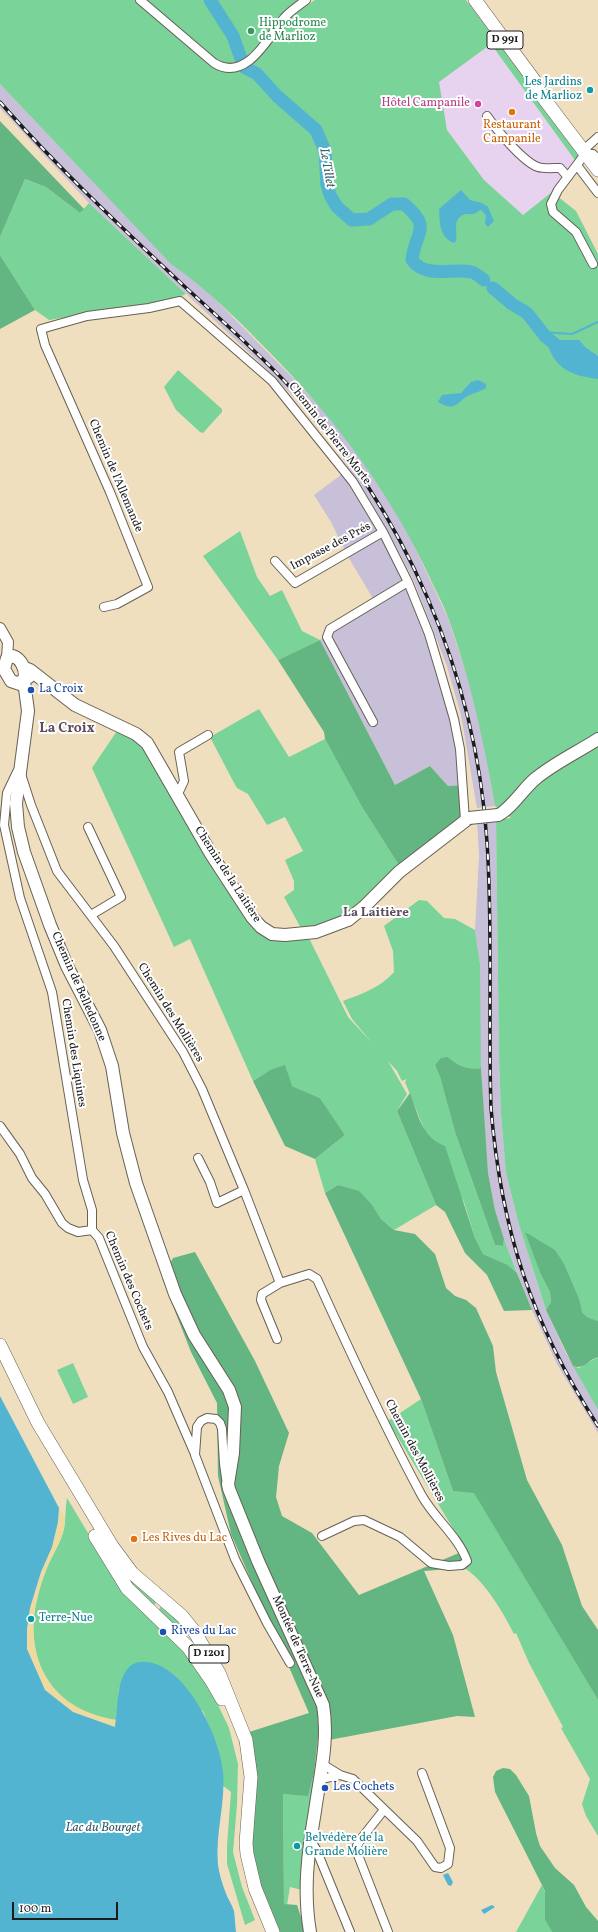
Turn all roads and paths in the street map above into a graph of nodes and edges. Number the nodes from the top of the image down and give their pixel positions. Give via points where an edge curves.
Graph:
1 (140, 0) edge
2 (306, 0) edge
3 (475, 0) edge
4 (487, 116) dead end
5 (598, 137) edge
6 (593, 158) edge
7 (575, 168) junction
8 (568, 177) junction
9 (598, 194) edge
10 (593, 264) dead end
11 (41, 329) joint
12 (383, 532) junction
13 (275, 561) dead end
14 (408, 582) junction
15 (104, 607) dead end
16 (0, 628) edge
17 (11, 657) junction
18 (23, 678) junction
19 (373, 722) dead end
20 (208, 735) dead end
21 (598, 739) edge
22 (19, 767) junction
23 (177, 796) junction
24 (467, 819) junction
25 (88, 827) dead end
26 (91, 915) junction
27 (0, 1126) edge
28 (198, 1158) dead end
29 (244, 1190) junction
30 (92, 1230) junction
31 (280, 1283) junction
32 (277, 1339) dead end
33 (0, 1346) edge
34 (0, 1365) edge
35 (34, 1424) junction
36 (195, 1455) junction
37 (228, 1484) junction
38 (322, 1536) dead end
39 (290, 1663) dead end
40 (322, 1764) junction
41 (422, 1773) dead end
42 (340, 1775) junction
43 (320, 1779) junction
44 (383, 1811) junction
45 (310, 1841) junction
46 (265, 1932) edge
47 (273, 1932) edge
48 (310, 1932) edge
49 (350, 1932) edge
50 (388, 1932) edge

1 - 2 street via 214,63 223,67 234,67 251,59 285,17
3 - 6 main road, D 991 via 534,80 542,96
4 - 8 street via 499,132 531,163 540,168 560,168
5 - 6 street
6 - 7 street
7 - 8 street
7 - 9 street via 583,172
8 - 10 street via 555,195 551,207 576,232
11 - 12 street, Chemin de Pierre Morte via 87,316 180,301 272,381 353,482
11 - 15 street, Chemin de l'Allemande via 45,345 110,492 148,587 123,601
12 - 13 street, Impasse des Prés via 295,583
12 - 14 street, Chemin de Pierre Morte
14 - 19 street via 330,629 327,637
14 - 24 street, Chemin de Pierre Morte via 429,634 454,719
16 - 17 street via 8,642
17 - 18 main road
17 - 18 main road via 4,665 6,674 11,681
18 - 22 main road, Chemin de Belledonne via 27,730
18 - 23 main road, Chemin de la Laitière via 38,676 75,706 142,738 152,750
20 - 23 street via 179,752 184,781
21 - 24 main road, bridge via 536,778 506,811 498,815
22 - 26 street, Chemin des Mollières via 57,871
22 - 30 street, Chemin des Liquines via 7,793 4,825 20,898 52,992 82,1180 92,1210
22 - 37 main road, Chemin de Belledonne via 16,804 24,852 67,966 102,1037 112,1066 123,1133 136,1183 175,1294 194,1335 229,1390 235,1407 233,1453
23 - 24 main road, Chemin de la Laitière via 252,917 266,931 278,935 316,932 348,920 399,872
25 - 26 street via 121,896
26 - 29 street, Chemin des Mollières via 183,1052 202,1089
27 - 30 street, Chemin des Cochets via 62,1223 78,1232
28 - 29 street via 217,1202
29 - 31 street, Chemin des Mollières
30 - 36 street, Chemin des Cochets via 99,1238 143,1347 168,1392
31 - 32 street, Chemin des Mollières via 262,1294 261,1300
31 - 38 street, Chemin des Mollières via 309,1274 317,1279 370,1395 423,1498 460,1547 467,1561 462,1565 449,1566 431,1563 400,1537 364,1520 354,1520
33 - 35 main road, D 1201
34 - 35 main road, D 1201
35 - 46 main road, D 1201 via 124,1583 188,1647 212,1680 224,1706 242,1755 244,1798 239,1840 242,1873
35 - 47 main road, D 1201 via 121,1560 140,1582 182,1616 207,1650 219,1673 246,1740 251,1777 247,1854 254,1888
36 - 37 street, Chemin des Cochets via 195,1440 201,1421 207,1418 216,1419 222,1429
36 - 39 street, Chemin des Cochets via 235,1559
37 - 40 main road, Montée de Terre-Nue via 258,1561 321,1699 325,1729
40 - 42 street
40 - 43 main road, Montée de Terre-Nue
41 - 44 street via 450,1848 448,1864 441,1868 435,1867 417,1841
42 - 43 street
42 - 44 street via 353,1779
43 - 45 main road, Montée de Terre-Nue
44 - 50 street via 357,1846 358,1855
45 - 48 main road, Montée de Terre-Nue via 306,1893
45 - 49 street via 316,1848

